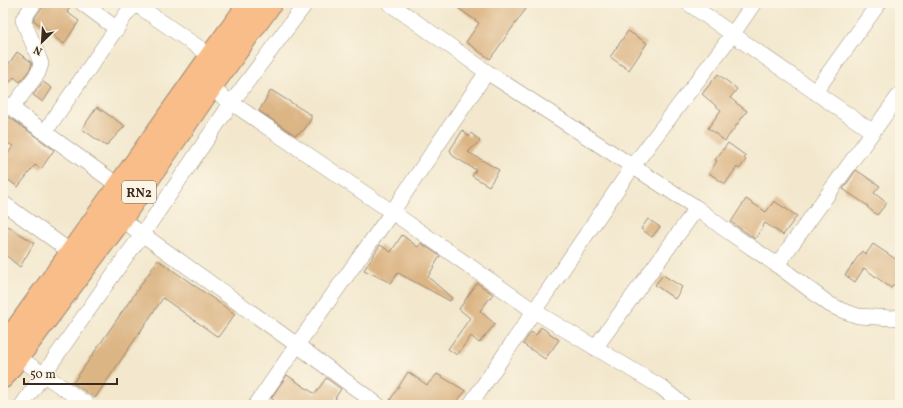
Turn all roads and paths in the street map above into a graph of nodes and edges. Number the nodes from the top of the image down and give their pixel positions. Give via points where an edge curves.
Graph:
1 (34, 3) edge
2 (82, 3) edge
3 (250, 3) edge
4 (271, 3) edge
5 (306, 3) edge
6 (389, 3) edge
7 (688, 3) edge
8 (754, 3) edge
9 (879, 3) edge
10 (117, 29) junction
11 (732, 35) junction
12 (211, 56) junction
13 (488, 72) junction
14 (210, 88) junction
15 (815, 92) junction
16 (900, 94) edge
17 (232, 102) junction
18 (8, 105) edge
19 (45, 132) junction
20 (873, 132) junction
21 (633, 166) junction
22 (119, 186) junction
23 (3, 203) edge
24 (697, 208) junction
25 (392, 212) junction
26 (121, 220) junction
27 (142, 235) junction
28 (71, 252) junction
29 (777, 265) junction
30 (534, 311) junction
31 (900, 316) edge
32 (297, 345) junction
33 (595, 348) junction
34 (11, 352) edge
35 (43, 374) junction
36 (3, 377) edge
37 (22, 405) edge
38 (88, 405) edge
39 (256, 405) edge
40 (378, 405) edge
41 (470, 405) edge
42 (683, 405) edge

1 - 18 street via 23,20 41,64 38,72
2 - 10 street
3 - 12 highway, RN2
4 - 14 highway, RN2
5 - 17 street
6 - 13 street
7 - 11 street
8 - 11 street
9 - 15 street
10 - 12 street via 127,13 137,6
10 - 19 street
11 - 15 street
11 - 21 street
12 - 22 highway, RN2
13 - 21 street
13 - 25 street
14 - 17 street
14 - 26 highway, RN2
15 - 20 street
16 - 20 street
17 - 25 street
17 - 27 street
18 - 19 street
19 - 22 street
20 - 29 street
21 - 24 street
21 - 30 street
22 - 28 highway, RN2
23 - 28 street
24 - 29 street
24 - 33 street
25 - 30 street
25 - 32 street
26 - 27 street
26 - 34 highway, RN2
27 - 32 street
27 - 35 street
28 - 34 highway, RN2
29 - 31 street via 841,310 858,316
30 - 33 street
30 - 41 street
32 - 39 street
32 - 40 street
33 - 42 street via 661,387
34 - 35 street
34 - 36 highway, RN2
35 - 37 street
35 - 38 street

